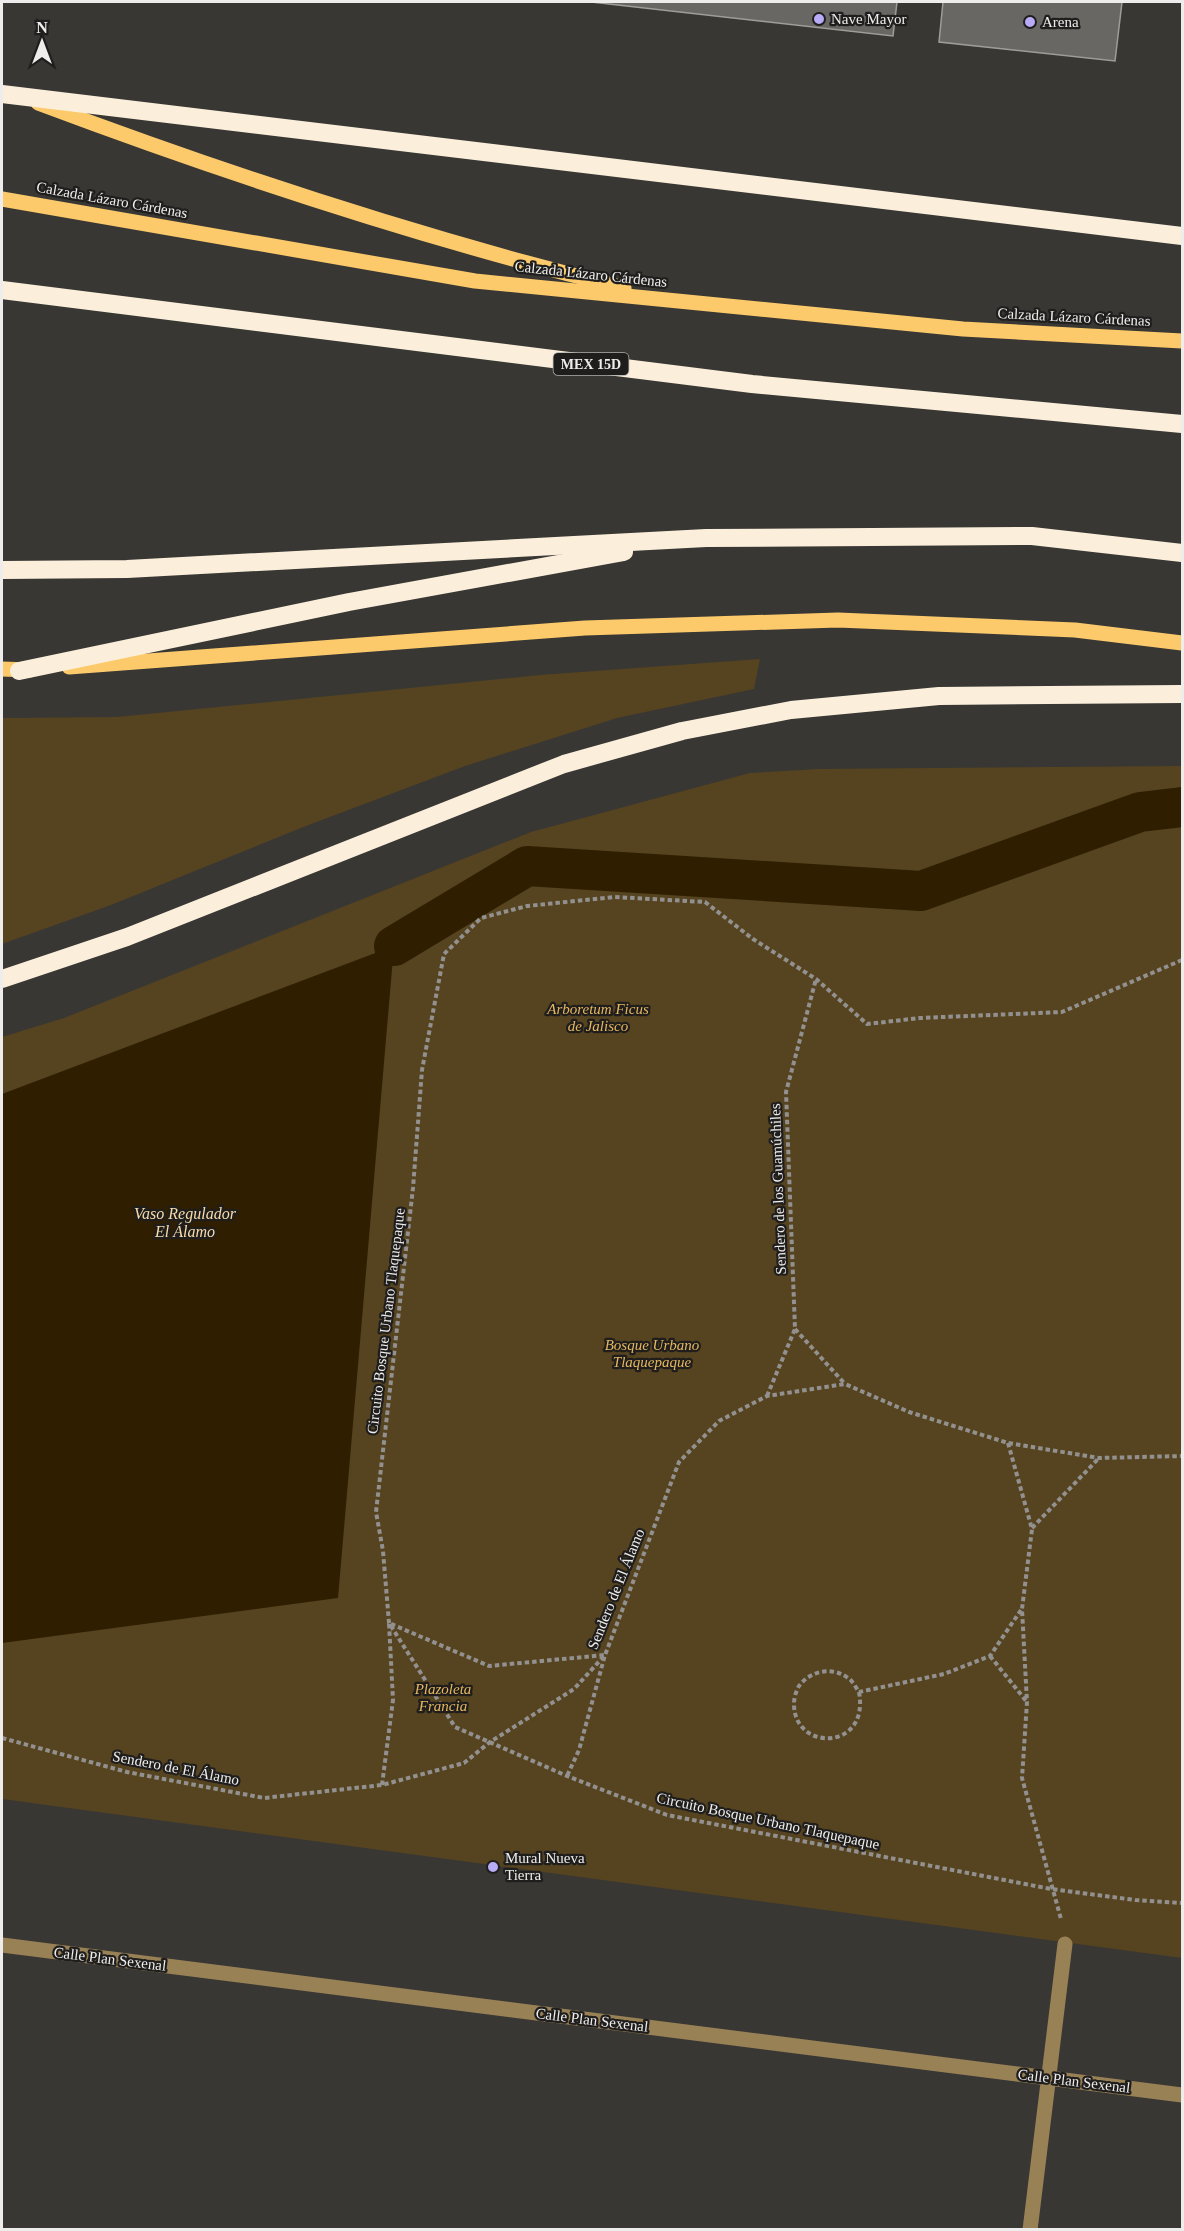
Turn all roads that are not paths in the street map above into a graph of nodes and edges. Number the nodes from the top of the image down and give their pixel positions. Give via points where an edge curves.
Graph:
1 (2, 94) edge
2 (21, 96) junction
3 (2, 199) edge
4 (1182, 236) edge
5 (2, 290) edge
6 (676, 300) junction
7 (1182, 342) edge
8 (1182, 424) edge
9 (706, 537) junction
10 (1182, 553) edge
11 (2, 570) edge
12 (1182, 643) edge
13 (10, 670) edge
14 (1182, 694) edge
15 (2, 979) edge
16 (1065, 1944) dead end
17 (2, 1945) edge
18 (1049, 2078) junction
19 (1182, 2095) edge
20 (1030, 2229) edge

1 - 2 highway
2 - 4 highway
2 - 6 main road via 324,204 548,269
3 - 6 main road, Calzada Lázaro Cárdenas via 475,281
5 - 8 highway, MEX 15D via 752,384
6 - 7 main road, Calzada Lázaro Cárdenas via 963,329
9 - 10 highway via 1032,536
9 - 11 highway via 127,569
9 - 13 highway via 349,602
12 - 13 main road via 1075,630 838,620 585,628
14 - 15 highway via 939,696 791,710 682,731 564,764 127,937
16 - 18 street
17 - 18 street, Calle Plan Sexenal
18 - 19 street, Calle Plan Sexenal
18 - 20 street

